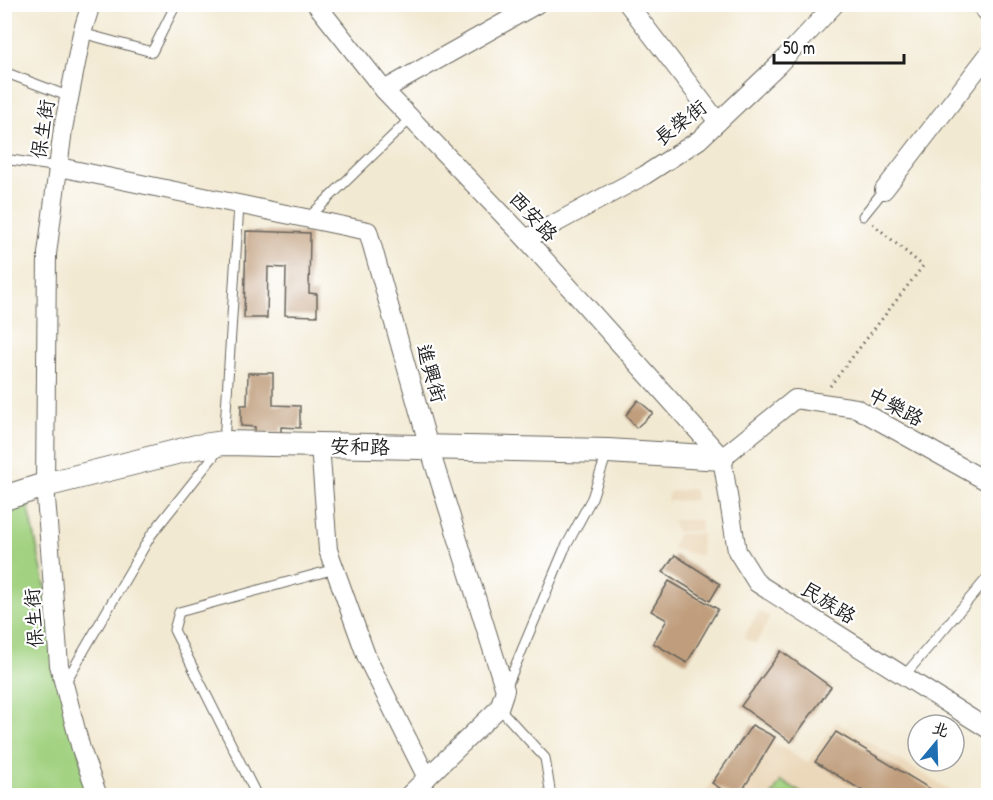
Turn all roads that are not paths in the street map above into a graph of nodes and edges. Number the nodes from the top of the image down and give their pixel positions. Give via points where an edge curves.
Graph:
1 (91, 4) edge
2 (177, 4) edge
3 (316, 4) edge
4 (537, 4) edge
5 (628, 4) edge
6 (836, 4) edge
7 (984, 4) edge
8 (988, 9) edge
9 (82, 33) junction
10 (988, 55) edge
11 (4, 72) edge
12 (384, 90) junction
13 (70, 97) junction
14 (410, 119) junction
15 (718, 122) junction
16 (4, 159) edge
17 (59, 166) junction
18 (884, 190) joint
19 (239, 205) junction
20 (863, 216) road end
21 (307, 219) junction
22 (526, 239) junction
23 (224, 443) junction
24 (320, 445) junction
25 (429, 447) junction
26 (608, 450) junction
27 (722, 458) junction
28 (988, 482) edge
29 (45, 484) junction
30 (4, 498) edge
31 (335, 569) junction
32 (988, 577) edge
33 (904, 676) junction
34 (64, 685) junction
35 (506, 690) junction
36 (499, 708) junction
37 (988, 729) edge
38 (427, 778) junction
39 (98, 795) edge
40 (257, 795) edge
41 (408, 795) edge
42 (550, 795) edge

1 - 9 street, 保生街
2 - 9 lane via 152,52
3 - 12 street, 西安路
4 - 12 street
5 - 15 street
6 - 15 street, 長榮街
7 - 8 street
9 - 13 street, 保生街
10 - 18 street
11 - 13 lane
12 - 14 street, 西安路
13 - 17 street, 保生街
14 - 21 lane
14 - 22 street, 西安路
15 - 22 street, 長榮街 via 699,140 645,175
16 - 17 lane
17 - 19 street, 進興街
17 - 29 street, 保生街 via 47,254
18 - 20 lane
19 - 21 street, 進興街
19 - 23 lane
21 - 25 street, 進興街 via 368,231
22 - 27 street, 西安路
23 - 24 street, 安和路
23 - 29 street, 安和路
23 - 34 lane via 151,535
24 - 25 street, 安和路
24 - 31 street via 328,550
25 - 26 street, 安和路
25 - 35 street, 進興街
26 - 27 street, 安和路
26 - 35 lane via 592,498 564,550
27 - 28 street, 中樂路 via 795,399 856,408
27 - 33 street, 民族路 via 737,551 757,583
29 - 30 street, 安和路
29 - 34 street, 保生街 via 59,665
31 - 38 street via 367,657
31 - 40 lane via 179,612 174,630
32 - 33 lane
33 - 37 street, 民族路
34 - 39 street, 保生街
35 - 36 street
36 - 38 street
36 - 42 lane via 544,758
38 - 41 street

